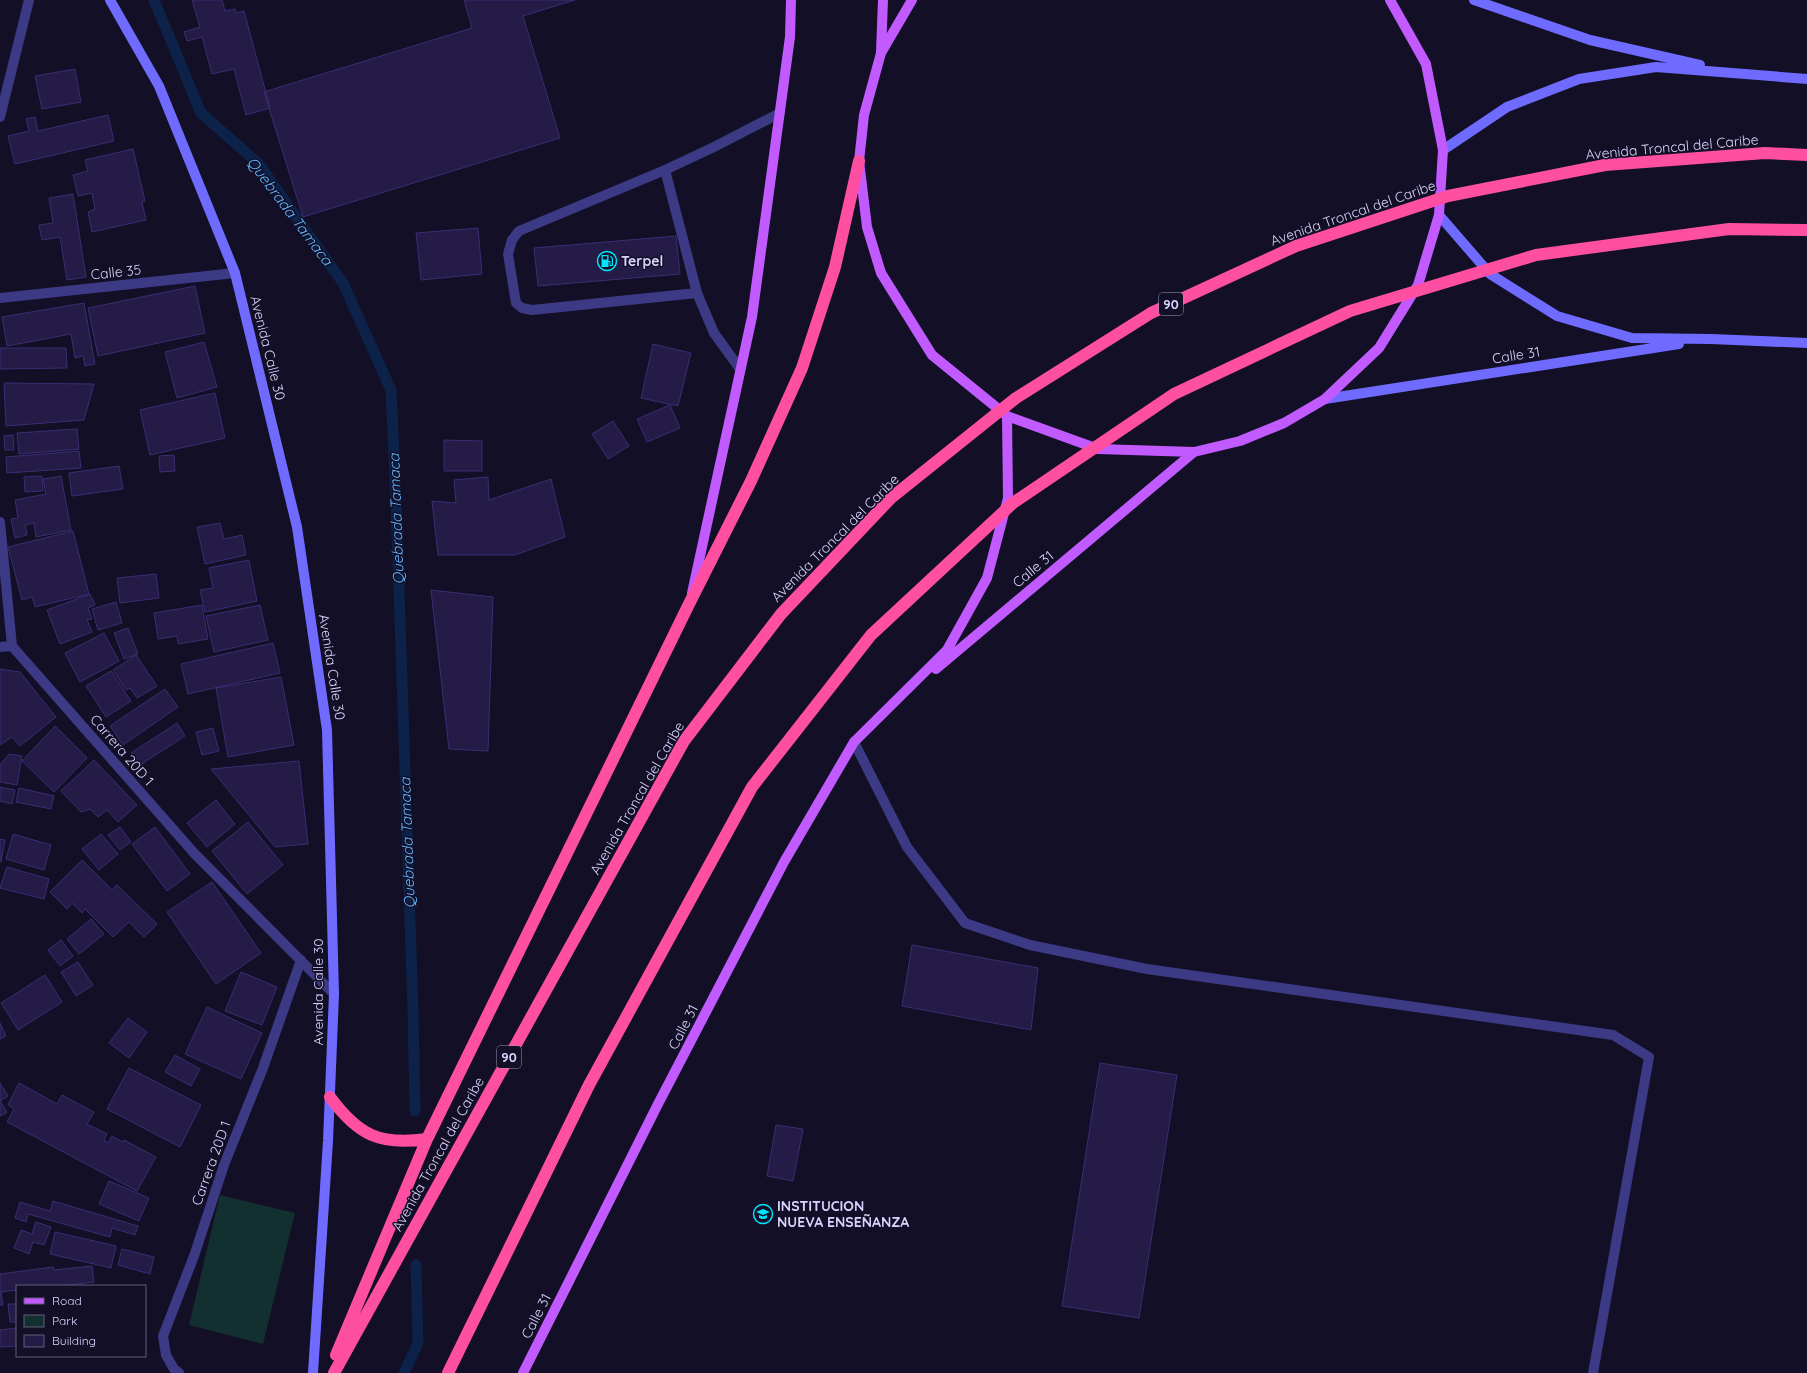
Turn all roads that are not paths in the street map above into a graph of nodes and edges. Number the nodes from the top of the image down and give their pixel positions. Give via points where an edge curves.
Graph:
1 (29, 0) edge
2 (110, 0) edge
3 (791, 0) edge
4 (883, 0) edge
5 (912, 0) edge
6 (1390, 0) edge
7 (1474, 0) edge
8 (881, 53) junction
9 (1733, 72) junction
10 (1807, 79) edge
11 (780, 113) junction
12 (0, 117) edge
13 (1443, 150) junction
14 (1807, 155) edge
15 (859, 161) junction
16 (665, 170) junction
17 (1440, 215) junction
18 (1807, 230) edge
19 (235, 273) junction
20 (697, 293) junction
21 (0, 298) edge
22 (1711, 339) junction
23 (1807, 343) edge
24 (740, 369) junction
25 (1325, 399) junction
26 (1007, 416) junction
27 (1194, 452) junction
28 (0, 522) edge
29 (689, 604) junction
30 (12, 646) junction
31 (0, 647) edge
32 (890, 708) junction
33 (854, 742) junction
34 (301, 960) junction
35 (334, 994) junction
36 (330, 1097) junction
37 (427, 1139) junction
38 (179, 1373) edge
39 (313, 1373) edge
40 (328, 1373) edge
41 (334, 1373) edge
42 (448, 1373) edge
43 (523, 1373) edge
44 (1593, 1373) edge

1 - 12 street
2 - 19 street, Avenida Calle 30 via 159,86
3 - 11 main road via 790,37
4 - 8 main road
5 - 8 main road
6 - 13 main road via 1426,64
7 - 9 street via 1590,40
8 - 15 main road via 864,115
9 - 10 street
9 - 13 street via 1656,67 1579,79 1508,107
11 - 16 street
11 - 24 main road via 752,317
13 - 17 main road
14 - 41 highway, Avenida Troncal del Caribe / 90 via 1765,153 1605,165 1448,196 1296,246 1152,313 1016,398 891,498 780,614 684,741
15 - 26 main road via 867,227 881,273 932,355
15 - 29 highway via 836,267 802,368 751,481
16 - 20 street
16 - 20 street via 519,231 512,240 508,254 516,303 522,308 532,310
17 - 22 street, Calle 31 via 1490,274 1557,316 1632,338
17 - 25 main road via 1418,285 1379,348
18 - 42 highway via 1729,228 1536,255 1350,311 1174,394 1014,503 872,636 752,788 588,1086
19 - 21 street, Calle 35
19 - 35 street, Avenida Calle 30 via 297,527 327,730
20 - 24 street via 714,332
22 - 23 street, Calle 31
22 - 25 street, Calle 31
24 - 29 main road
25 - 27 main road via 1284,423 1240,441
26 - 27 main road via 1098,449
26 - 32 main road, Calle 31 via 1008,498 987,578 947,650
27 - 32 main road, Calle 31
28 - 30 street
29 - 37 highway
30 - 31 street
30 - 34 street, Carrera 20D 1 via 194,853
32 - 33 main road, Calle 31
33 - 43 main road, Calle 31 via 784,862
33 - 44 street via 907,847 965,923 1030,945 1147,970 1613,1035 1649,1057
34 - 35 street, Carrera 20D 1
34 - 38 street, Carrera 20D 1 via 163,1336 166,1356
35 - 36 street, Avenida Calle 30
36 - 37 highway via 344,1116 361,1130 382,1139 405,1142
36 - 39 street, Avenida Calle 30
37 - 40 highway

